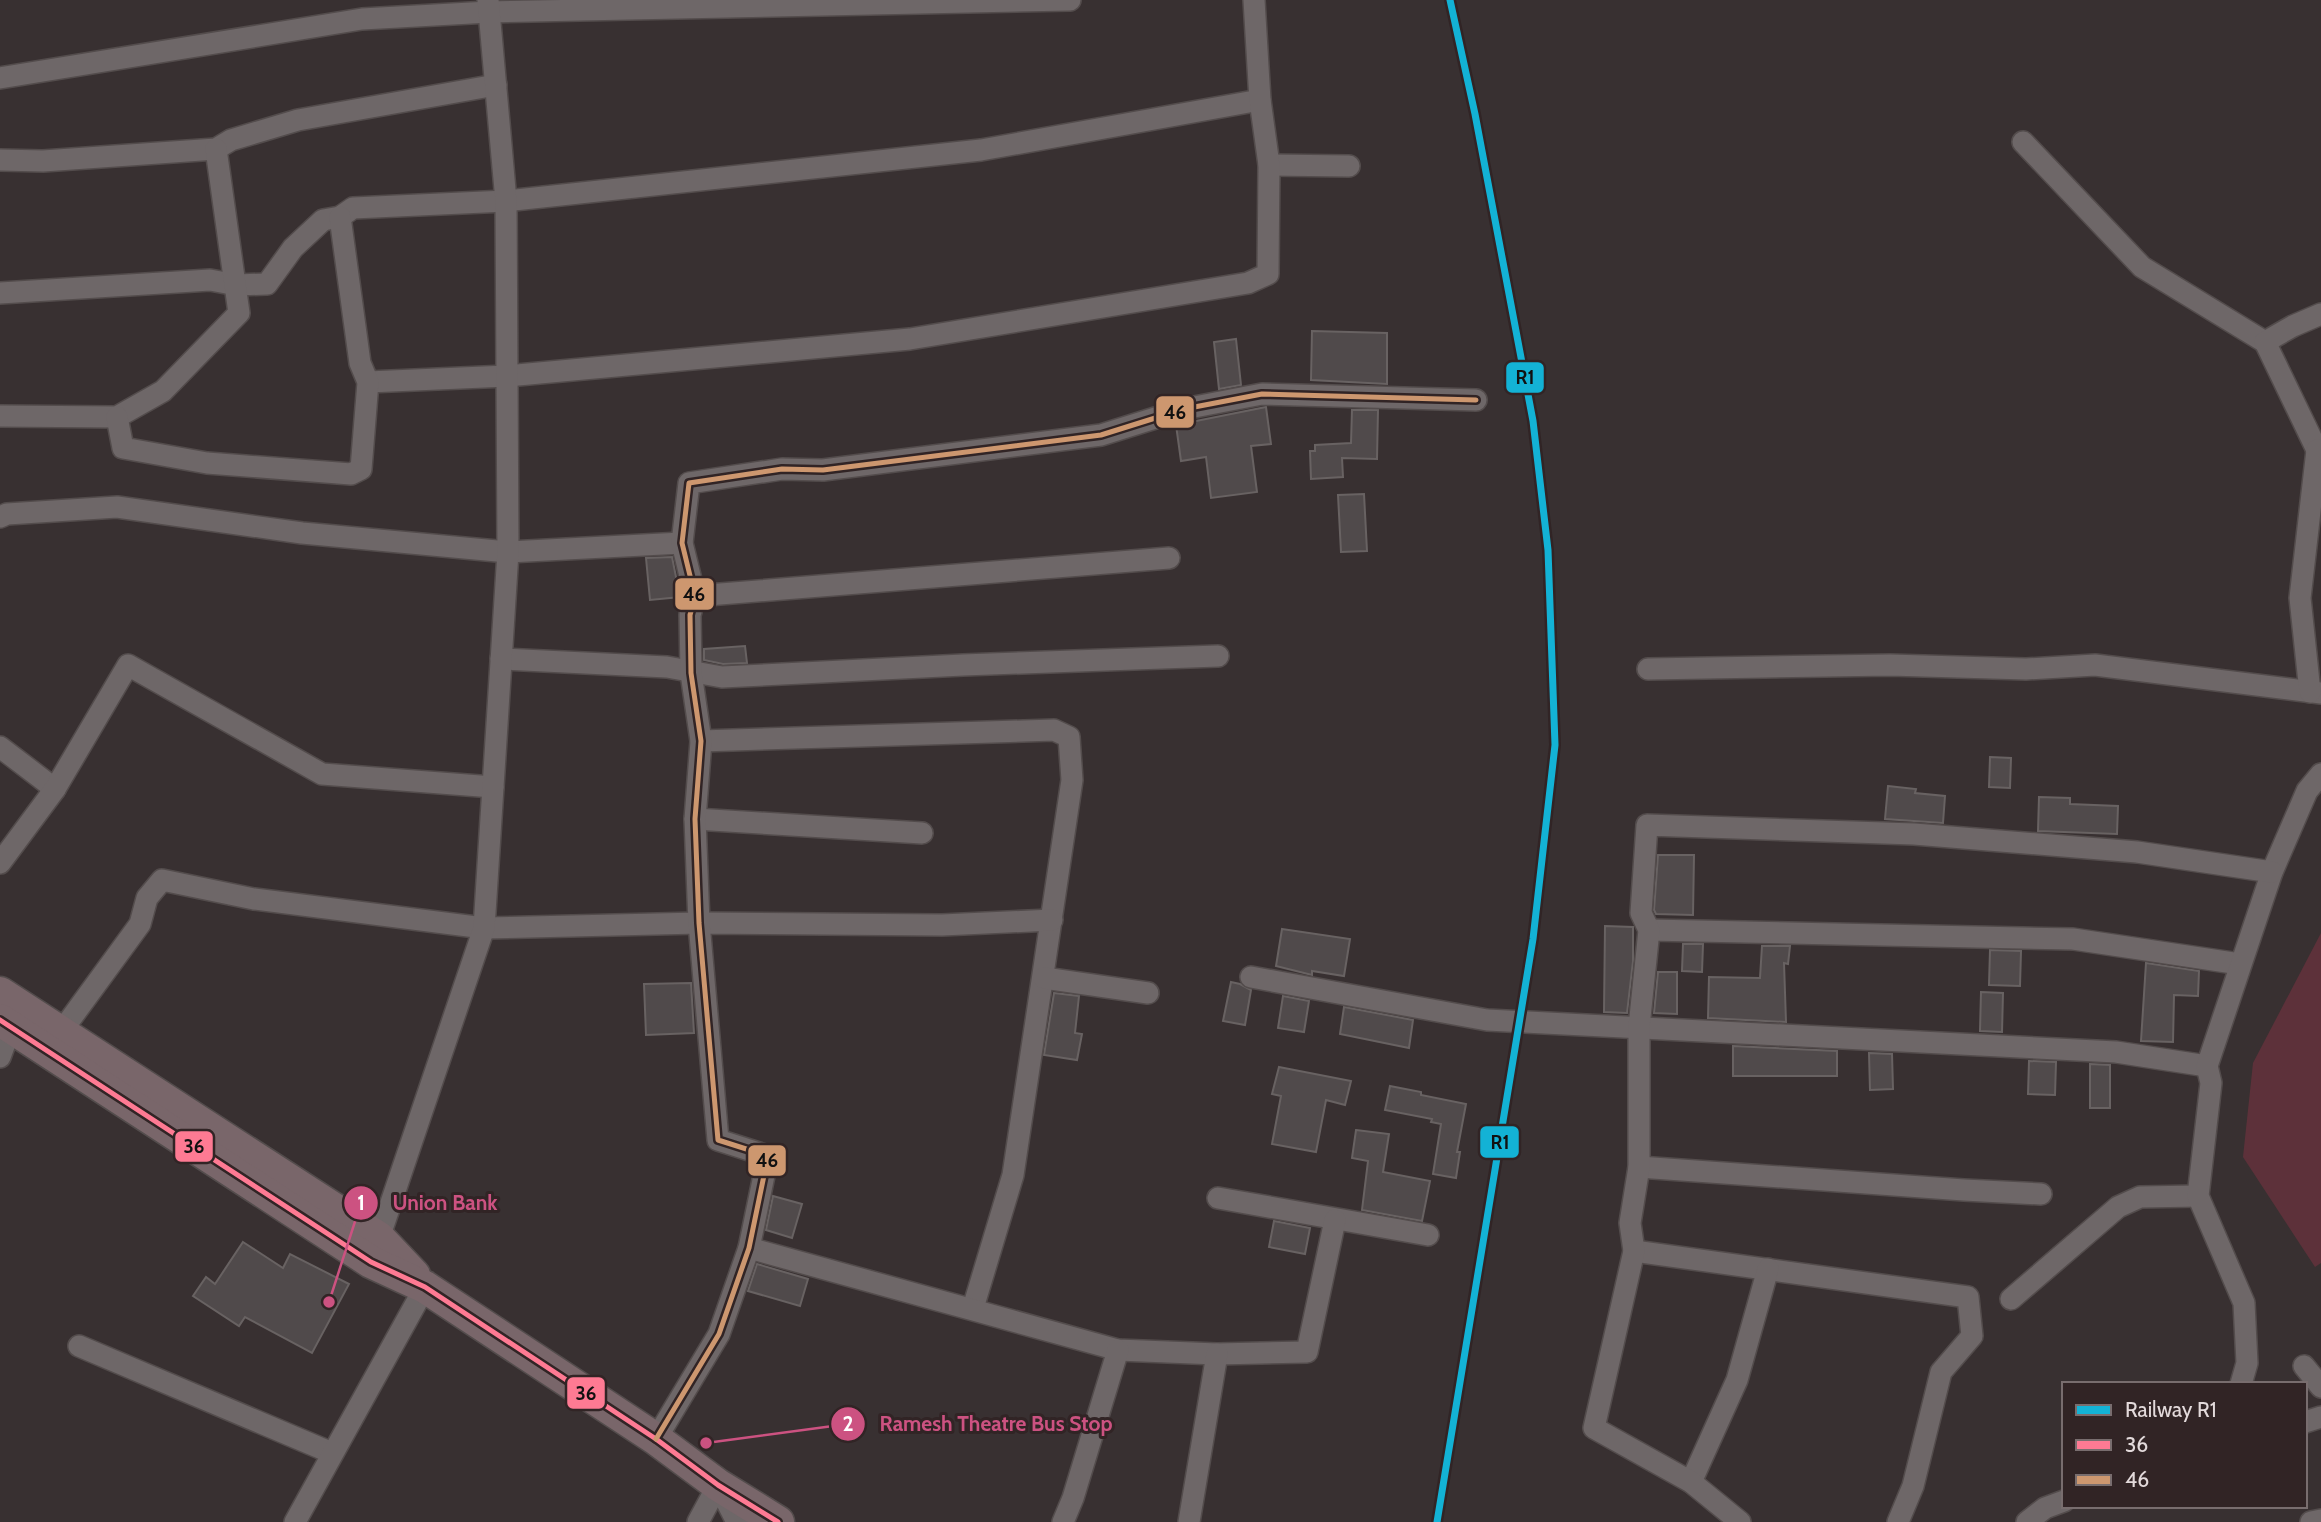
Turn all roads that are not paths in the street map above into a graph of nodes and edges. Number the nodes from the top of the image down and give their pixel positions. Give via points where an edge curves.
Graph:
1 (1070, 0) edge
2 (1254, 0) edge
3 (488, 6) edge
4 (0, 78) edge
5 (496, 85) junction
6 (1260, 100) junction
7 (2023, 142) dead end
8 (216, 149) junction
9 (0, 160) edge
10 (1269, 164) junction
11 (1349, 166) dead end
12 (506, 201) junction
13 (340, 217) junction
14 (237, 285) junction
15 (0, 293) edge
16 (2321, 314) edge
17 (2265, 342) junction
18 (507, 376) junction
19 (368, 382) junction
20 (1476, 400) dead end
21 (0, 415) edge
22 (117, 417) junction
23 (2320, 450) edge
24 (0, 517) edge
25 (682, 543) junction
26 (508, 552) junction
27 (1169, 558) dead end
28 (695, 596) junction
29 (1218, 656) dead end
30 (501, 659) junction
31 (1648, 669) dead end
32 (691, 673) junction
33 (2316, 692) edge
34 (701, 741) junction
35 (0, 747) edge
36 (2321, 774) edge
37 (493, 787) junction
38 (55, 789) junction
39 (695, 819) junction
40 (922, 833) dead end
41 (0, 863) edge
42 (2272, 872) junction
43 (1052, 920) junction
44 (699, 923) junction
45 (484, 928) junction
46 (1649, 930) junction
47 (2240, 964) junction
48 (1251, 977) dead end
49 (1044, 978) junction
50 (0, 993) edge
51 (1148, 993) dead end
52 (6, 1023) edge
53 (1639, 1027) junction
54 (61, 1032) junction
55 (0, 1057) edge
56 (2207, 1066) junction
57 (1639, 1167) junction
58 (2041, 1194) dead end
59 (2198, 1196) junction
60 (1218, 1198) dead end
61 (1335, 1220) junction
62 (1428, 1235) dead end
63 (749, 1248) junction
64 (375, 1250) junction
65 (1634, 1251) junction
66 (1768, 1269) junction
67 (425, 1287) junction
68 (2011, 1299) dead end
69 (973, 1308) junction
70 (79, 1346) dead end
71 (1118, 1350) junction
72 (1217, 1354) junction
73 (2304, 1366) dead end
74 (2242, 1382) edge
75 (2321, 1388) edge
76 (656, 1439) junction
77 (332, 1453) junction
78 (1691, 1482) junction
79 (718, 1485) junction
80 (2062, 1502) edge
81 (2321, 1520) edge
82 (295, 1522) edge
83 (698, 1522) edge
84 (737, 1522) edge
85 (778, 1522) edge
86 (1063, 1522) edge
87 (1189, 1522) edge
88 (1740, 1522) edge
89 (1898, 1522) edge
90 (2028, 1522) edge
91 (2311, 1522) edge

1 - 3 street
2 - 6 street
3 - 4 street via 362,19
3 - 5 street
5 - 8 street via 298,120
5 - 12 street
6 - 10 street
6 - 12 street via 981,150
7 - 17 street via 2142,267
8 - 9 street
8 - 14 street
10 - 11 street
10 - 18 street via 1268,274 1248,283 910,339
12 - 13 street via 353,208
12 - 18 street
13 - 14 street via 323,220 293,248 267,284
13 - 19 street via 360,363
14 - 15 street via 210,280
14 - 22 street via 239,313 163,391
16 - 17 street
17 - 23 street
18 - 19 street
18 - 26 street
19 - 22 street via 361,469 351,474 207,463 123,448
20 - 25 street via 1262,394 1184,409 1101,435 689,483
21 - 22 street
23 - 33 street via 2300,598
24 - 26 street via 117,507 302,533
25 - 26 street
25 - 28 street
26 - 30 street
27 - 28 street
28 - 32 street via 690,615
29 - 32 street via 722,677
30 - 32 street via 667,667
30 - 37 street
31 - 33 street via 1890,665 2026,670 2095,665
32 - 34 street
34 - 39 street
34 - 43 street via 1054,730 1069,737 1072,780
35 - 38 street
36 - 42 street via 2307,791
37 - 38 street via 322,774 128,665
37 - 45 street
38 - 41 street
39 - 40 street
39 - 44 street
42 - 46 street via 2137,852 1914,834 1647,825 1641,913
42 - 47 street
43 - 44 street via 942,925
43 - 49 street
44 - 45 street
44 - 63 street via 718,1140 768,1156
45 - 54 street via 254,899 162,880 147,898 140,924
45 - 64 street
46 - 47 street via 2073,939
46 - 53 street
47 - 56 street
48 - 53 street via 1487,1020
49 - 51 street
49 - 69 street via 1013,1175
50 - 54 highway
52 - 55 street
52 - 64 highway
53 - 56 street via 2116,1052
53 - 57 street
54 - 64 highway
56 - 59 street via 2211,1083
57 - 58 street
57 - 65 street via 1630,1223
59 - 68 street via 2140,1197 2118,1208
59 - 74 street via 2244,1303 2247,1363
60 - 61 street
61 - 62 street
61 - 72 street via 1307,1352
63 - 69 street
63 - 76 street via 719,1334
64 - 67 highway
65 - 66 street
65 - 78 street via 1594,1428
66 - 78 street via 1737,1380
66 - 89 street via 1968,1297 1972,1336 1941,1372 1913,1486
67 - 76 highway
67 - 77 street
69 - 71 street
70 - 77 street
71 - 72 street
71 - 86 street
72 - 87 street
73 - 75 street
76 - 79 highway
77 - 82 street
78 - 88 street
79 - 83 street
79 - 84 street
79 - 85 highway
80 - 90 street
81 - 91 street

